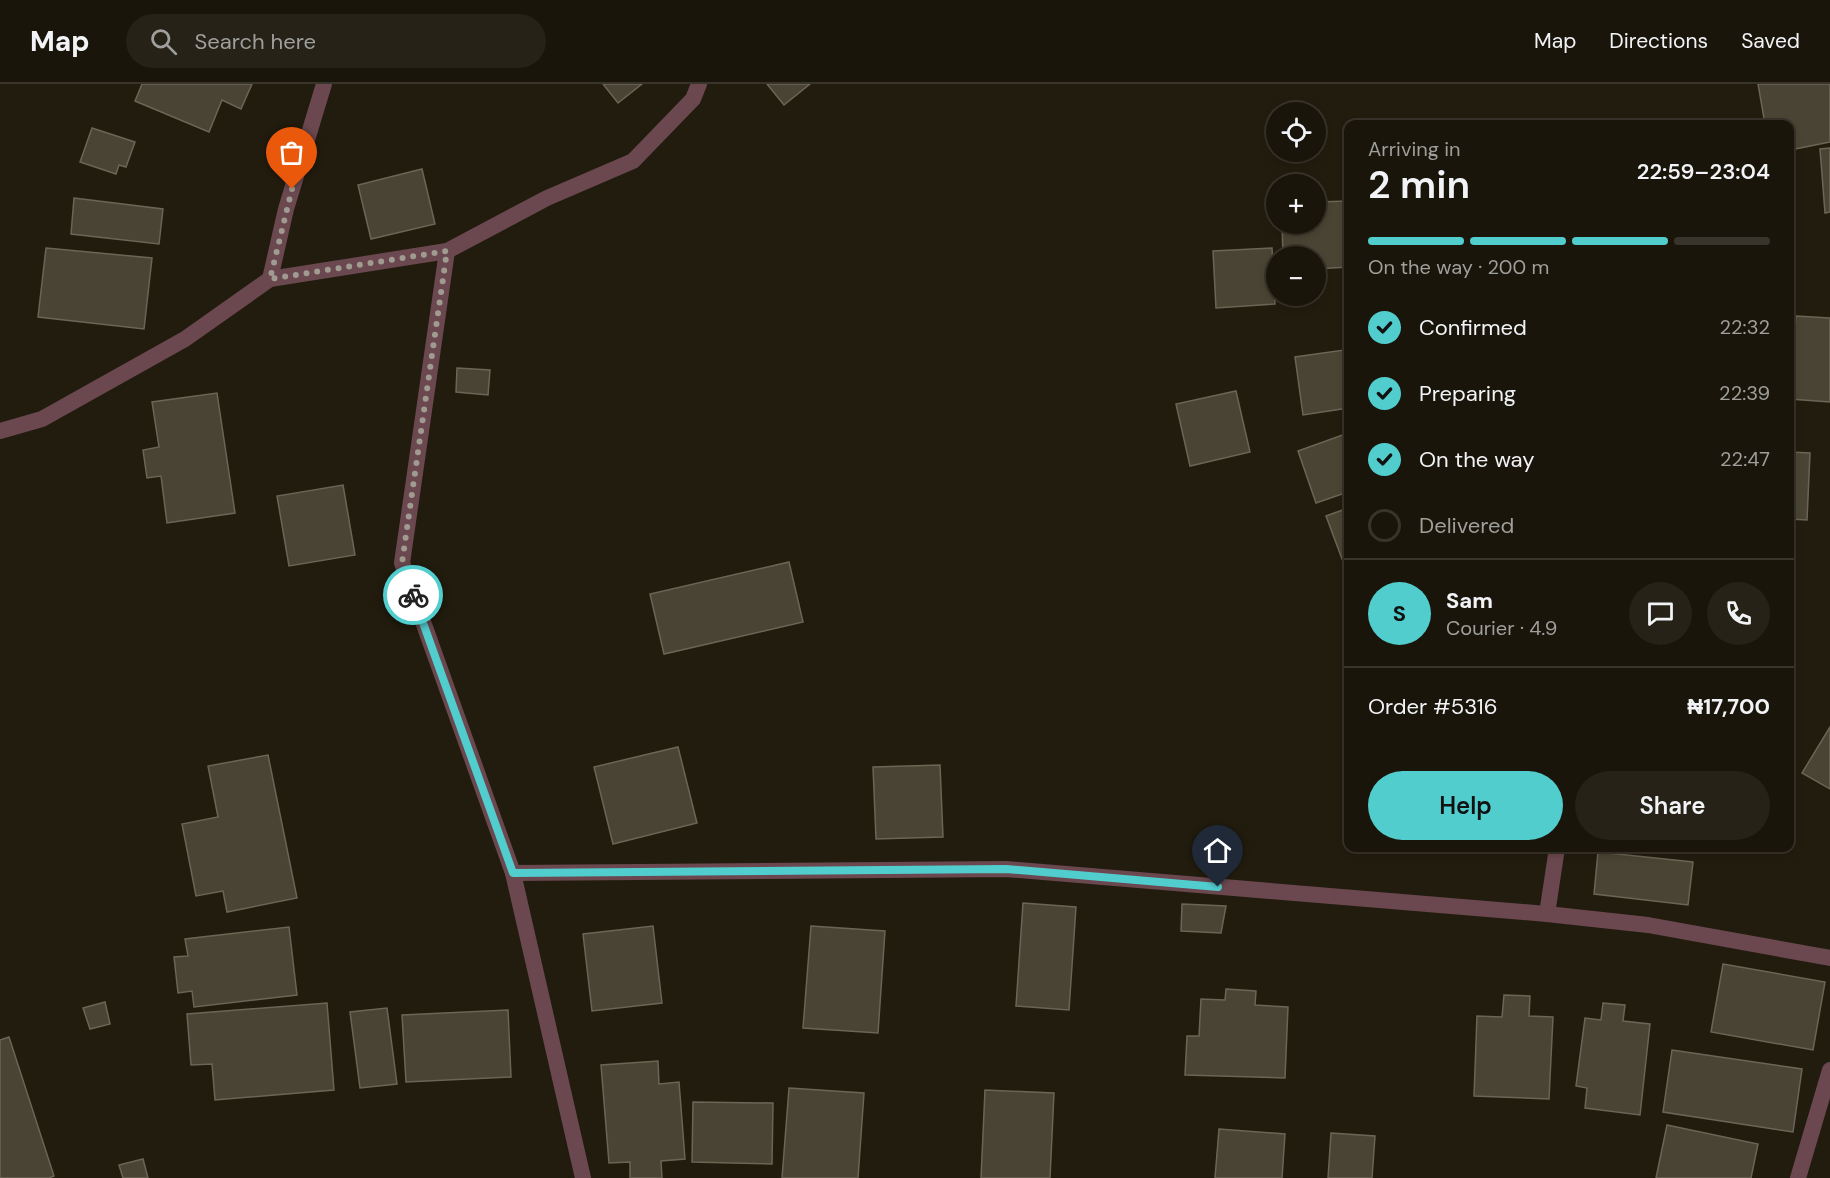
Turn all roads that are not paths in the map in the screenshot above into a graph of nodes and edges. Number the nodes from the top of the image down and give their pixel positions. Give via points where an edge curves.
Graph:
1 (324, 84) edge
2 (699, 84) edge
3 (447, 251) junction
4 (270, 279) junction
5 (0, 431) edge
6 (1556, 852) edge
7 (513, 873) junction
8 (1547, 915) junction
9 (1830, 958) edge
10 (1830, 1070) edge
11 (583, 1178) edge
12 (1798, 1178) edge

1 - 4 street via 286,209
2 - 3 street via 693,99 633,161 547,198
3 - 4 street
3 - 7 street via 402,563
4 - 5 street via 186,339 42,419
6 - 8 street
7 - 8 street via 1006,869
7 - 11 street
8 - 9 street via 1648,925
10 - 12 street

